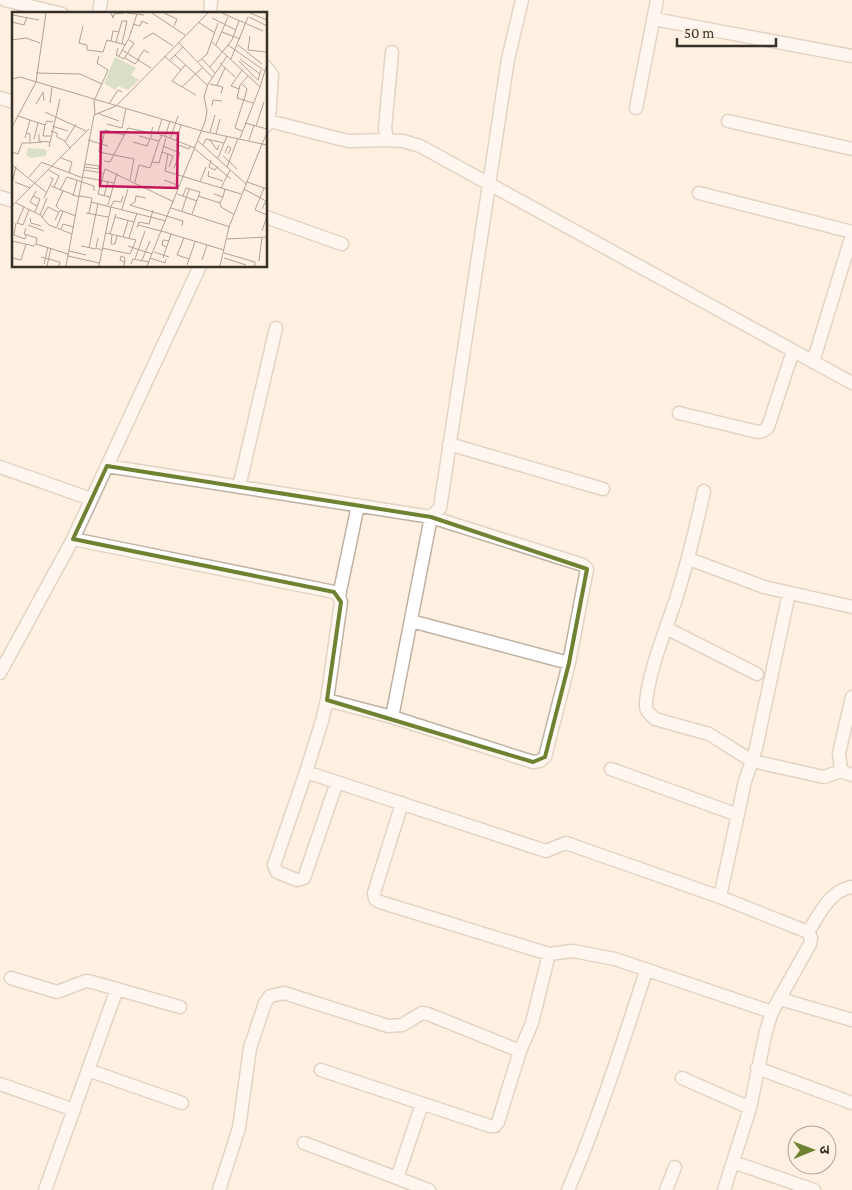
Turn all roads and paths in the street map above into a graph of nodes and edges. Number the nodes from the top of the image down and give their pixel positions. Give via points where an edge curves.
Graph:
1 (5, 0) edge
2 (522, 0) edge
3 (657, 0) edge
4 (54, 12) edge
5 (654, 19) junction
6 (392, 52) dead end
7 (852, 56) edge
8 (268, 70) edge
9 (636, 108) dead end
10 (268, 113) edge
11 (728, 121) dead end
12 (268, 123) edge
13 (387, 140) junction
14 (852, 149) edge
15 (490, 184) junction
16 (699, 193) dead end
17 (268, 218) edge
18 (852, 233) edge
19 (342, 244) dead end
20 (199, 268) edge
21 (276, 328) dead end
22 (793, 352) junction
23 (813, 362) junction
24 (852, 383) edge
25 (678, 413) dead end
26 (449, 444) junction
27 (107, 466) junction
28 (0, 467) edge
29 (239, 487) junction
30 (603, 488) dead end
31 (704, 491) dead end
32 (91, 499) junction
33 (358, 505) junction
34 (431, 517) junction
35 (73, 539) junction
36 (689, 559) junction
37 (789, 593) junction
38 (339, 596) junction
39 (852, 607) edge
40 (410, 621) junction
41 (666, 628) junction
42 (570, 663) junction
43 (0, 673) edge
44 (757, 674) dead end
45 (852, 697) edge
46 (327, 700) junction
47 (392, 717) junction
48 (752, 761) junction
49 (611, 769) dead end
50 (306, 772) junction
51 (846, 773) edge
52 (337, 782) junction
53 (402, 803) junction
54 (738, 815) junction
55 (852, 887) edge
56 (720, 897) junction
57 (808, 932) junction
58 (549, 954) junction
59 (646, 971) junction
60 (11, 978) dead end
61 (118, 989) junction
62 (780, 999) junction
63 (180, 1007) dead end
64 (772, 1012) junction
65 (852, 1020) edge
66 (520, 1051) junction
67 (757, 1068) junction
68 (88, 1070) junction
69 (321, 1070) dead end
70 (682, 1078) dead end
71 (0, 1084) edge
72 (182, 1103) dead end
73 (852, 1103) edge
74 (422, 1104) junction
75 (750, 1108) junction
76 (74, 1110) junction
77 (304, 1143) dead end
78 (733, 1162) junction
79 (675, 1167) dead end
80 (397, 1178) junction
81 (45, 1190) edge
82 (220, 1190) edge
83 (429, 1190) edge
84 (568, 1190) edge
85 (666, 1190) edge
86 (724, 1190) edge
87 (814, 1190) edge

1 - 4 street
2 - 15 street via 508,59
3 - 5 street
5 - 7 street
5 - 9 street
6 - 13 street
8 - 10 street via 272,75
11 - 14 street
12 - 13 street via 337,139
13 - 15 street via 420,146
15 - 22 street
15 - 26 street
16 - 18 street
17 - 19 street
18 - 23 street
20 - 27 street
21 - 29 street
22 - 23 street
22 - 25 street via 768,427 763,431
23 - 24 street
26 - 30 street
26 - 34 street via 440,508
27 - 29 street
27 - 32 street
28 - 32 street
29 - 33 street
31 - 36 street
32 - 35 street
33 - 34 street
33 - 38 street
34 - 40 street
34 - 42 street via 583,565 587,569
35 - 38 street via 334,592
35 - 43 street
36 - 37 street
36 - 41 street
37 - 39 street
37 - 48 street
38 - 46 street via 341,602
40 - 42 street
40 - 47 street
41 - 44 street
41 - 48 street via 651,677 646,710 655,719 708,734
42 - 47 street via 545,757 540,761 532,762
45 - 51 street via 839,753
46 - 47 street
46 - 50 street
48 - 51 street via 824,777
48 - 54 street
49 - 54 street
50 - 52 street
50 - 52 street via 274,865 277,872 297,880 304,878
52 - 53 street
53 - 56 street via 546,851 566,842
53 - 58 street via 374,893 375,899
54 - 56 street
55 - 57 street via 836,892
56 - 57 street
57 - 62 street via 810,944
58 - 59 street via 573,952 615,959
58 - 66 street via 539,1002
59 - 64 street
59 - 84 street via 605,1097
60 - 61 street via 57,992 86,981
61 - 63 street
61 - 68 street
62 - 64 street
62 - 65 street
64 - 67 street
66 - 74 street via 495,1126
66 - 82 street via 428,1014 422,1014 402,1026 388,1026 284,993 270,996 250,1048 239,1128
67 - 73 street
67 - 75 street
68 - 72 street
68 - 76 street
69 - 74 street
70 - 75 street
71 - 76 street
74 - 80 street
75 - 78 street
76 - 81 street
77 - 80 street
78 - 86 street
78 - 87 street
79 - 85 street
80 - 83 street

